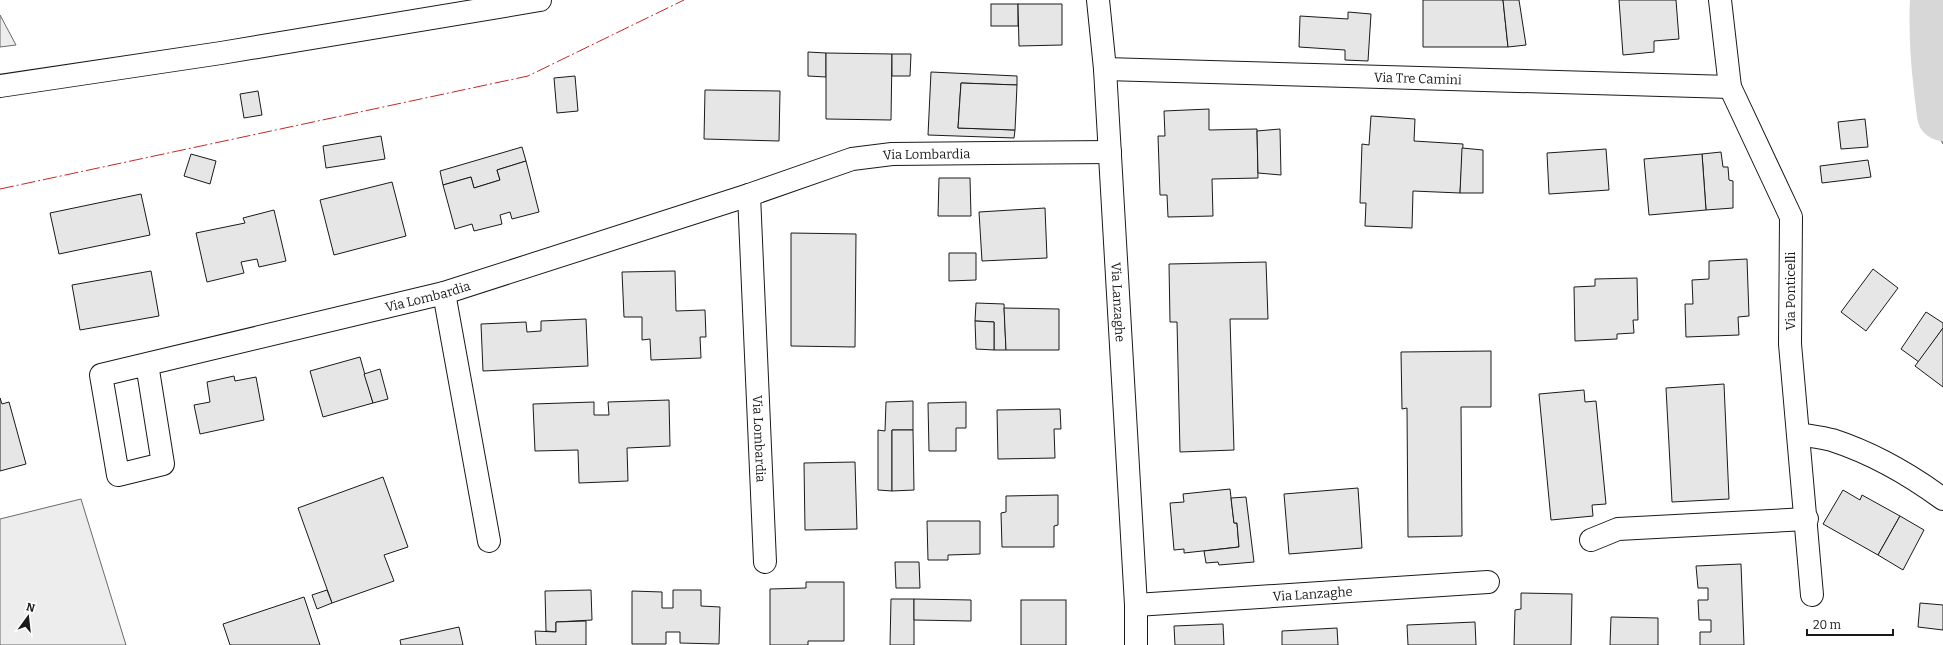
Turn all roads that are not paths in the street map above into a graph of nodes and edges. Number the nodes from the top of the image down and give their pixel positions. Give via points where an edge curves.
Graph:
1 (540, 0) edge
2 (1098, 0) edge
3 (1720, 0) edge
4 (1105, 69) junction
5 (0, 86) edge
6 (1730, 87) junction
7 (1110, 152) junction
8 (749, 195) junction
9 (444, 293) junction
10 (147, 364) junction
11 (1799, 434) junction
12 (1943, 499) edge
13 (1807, 519) junction
14 (1591, 540) dead end
15 (489, 541) dead end
16 (765, 562) dead end
17 (1488, 582) dead end
18 (1812, 595) dead end
19 (1136, 605) junction
20 (1136, 645) edge

1 - 5 main road via 220,53
2 - 4 main road, Via Lanzaghe
3 - 6 main road, Via Ponticelli
4 - 6 main road, Via Tre Camini
4 - 7 main road, Via Lanzaghe
6 - 11 main road, Via Ponticelli via 1790,217 1790,344
7 - 8 main road, Via Lombardia via 892,154 852,159
7 - 19 main road, Via Lanzaghe
8 - 9 main road, Via Lombardia
8 - 16 main road, Via Lombardia
9 - 10 main road, Via Lombardia
9 - 15 main road
10 - 10 main road, Via Lombardia via 101,375 118,476 163,464
11 - 12 main road via 1831,440 1864,453 1897,469
11 - 13 main road, Via Ponticelli
13 - 14 main road via 1618,529
13 - 18 main road, Via Ponticelli
17 - 19 main road, Via Lanzaghe
19 - 20 main road, Via Lanzaghe

